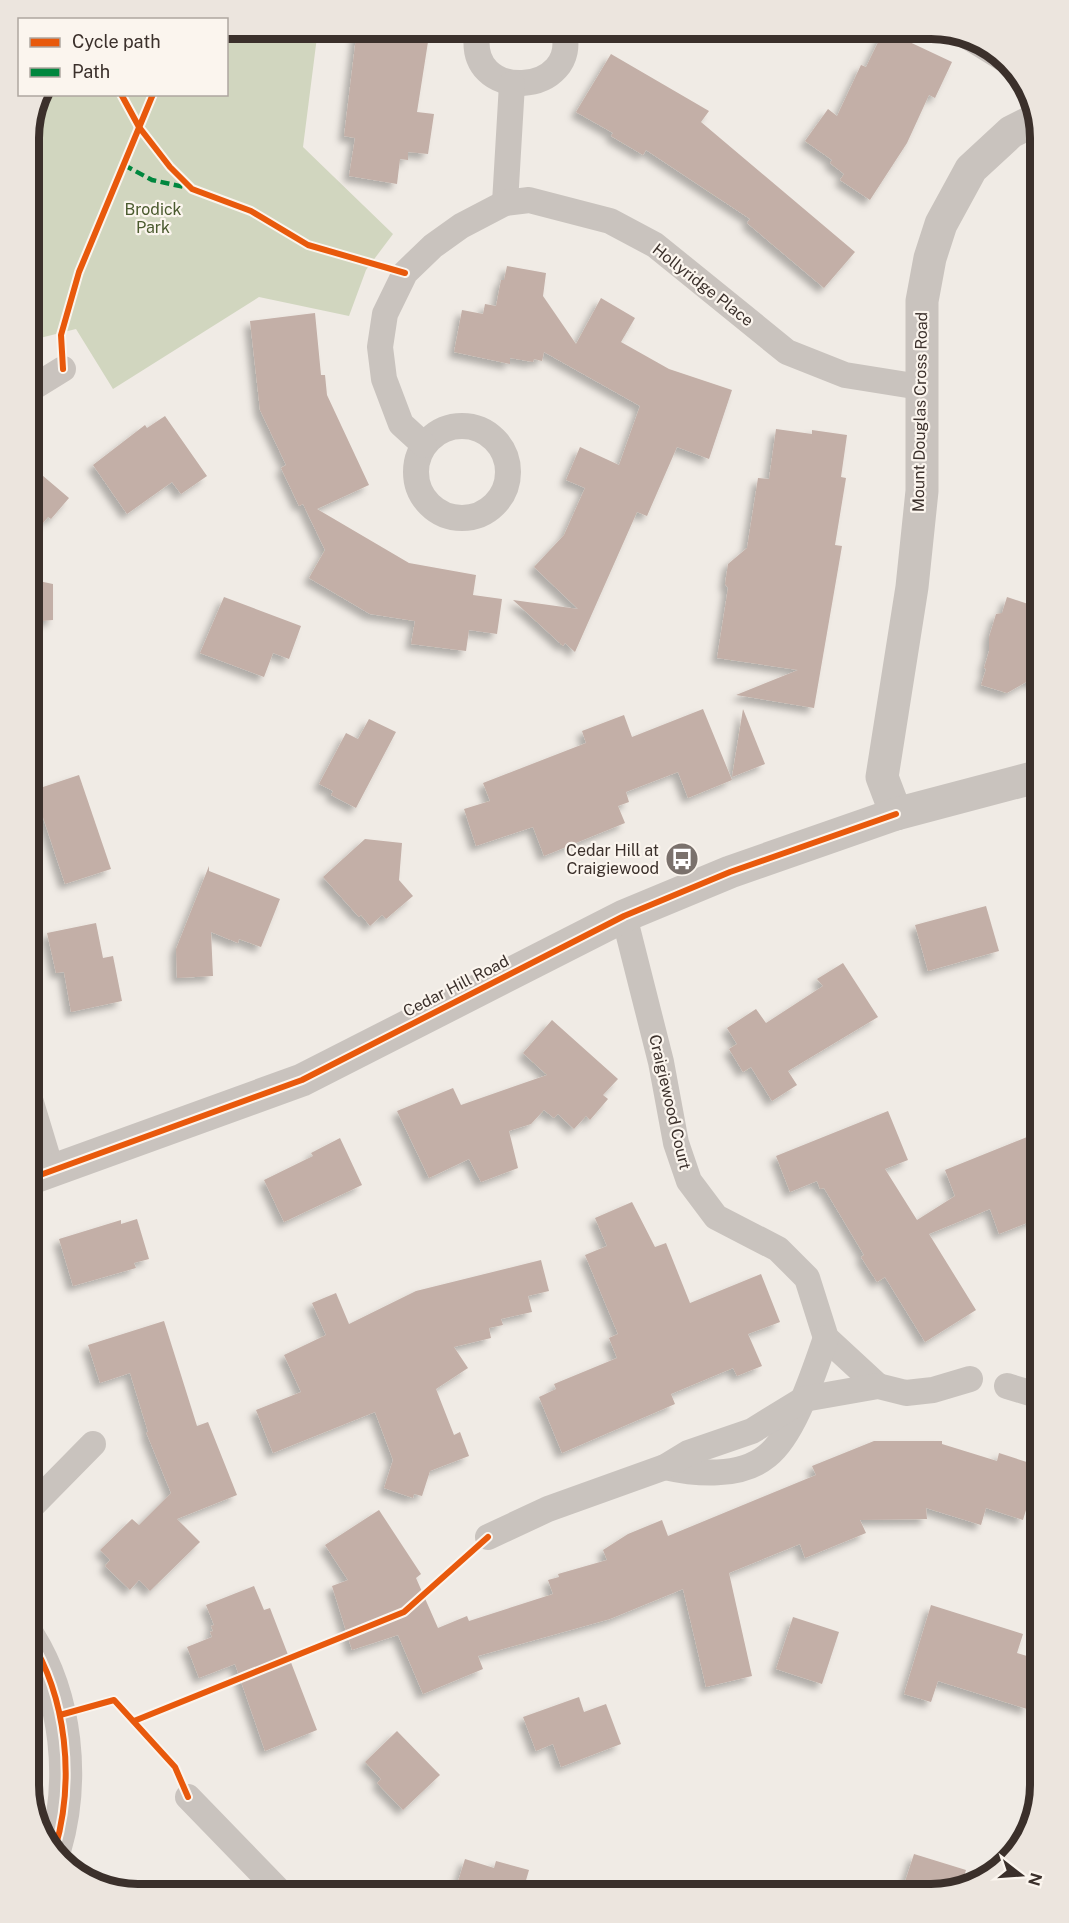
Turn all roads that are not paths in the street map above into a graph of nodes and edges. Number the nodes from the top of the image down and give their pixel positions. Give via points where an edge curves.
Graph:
1 (476, 39) edge
2 (564, 39) edge
3 (512, 84) junction
4 (1028, 123) edge
5 (505, 203) junction
6 (63, 369) dead end
7 (39, 384) edge
8 (920, 387) junction
9 (424, 445) dead end
10 (1030, 779) edge
11 (896, 814) junction
12 (624, 915) junction
13 (40, 1175) edge
14 (826, 1338) junction
15 (970, 1379) dead end
16 (878, 1386) junction
17 (1007, 1386) dead end
18 (1030, 1393) edge
19 (804, 1399) junction
20 (93, 1444) dead end
21 (39, 1498) edge
22 (488, 1537) dead end
23 (39, 1655) edge
24 (188, 1797) dead end
25 (57, 1841) edge
26 (272, 1884) edge

1 - 3 street via 478,55 486,69 497,79
2 - 3 street via 565,48 551,73 526,85
3 - 5 street
4 - 8 street, Mount Douglas Cross Road via 1011,132 971,169 942,224 930,258 922,301
5 - 8 street, Hollyridge Place via 529,200 610,221 655,245 787,352 845,375
5 - 9 street, Hollyridge Place via 460,226 433,246 405,273 385,314 380,347 384,379 401,424
6 - 7 street
8 - 11 street, Mount Douglas Cross Road via 922,491 912,587 882,777
10 - 11 street, Cedar Hill Road
11 - 12 street, Cedar Hill Road via 730,872
12 - 13 street, Cedar Hill Road via 302,1080
12 - 14 street, Craigiewood Court via 661,1062 676,1143 689,1181 716,1217 778,1249 807,1278
14 - 16 street, Craigiewood Court
14 - 19 street
15 - 16 street, Craigiewood Court via 906,1393
16 - 19 street, Craigiewood Court
17 - 18 street
19 - 22 street, Craigiewood Court via 752,1431 548,1509
20 - 21 street
23 - 25 street via 60,1715 65,1753 65,1796
24 - 26 street

